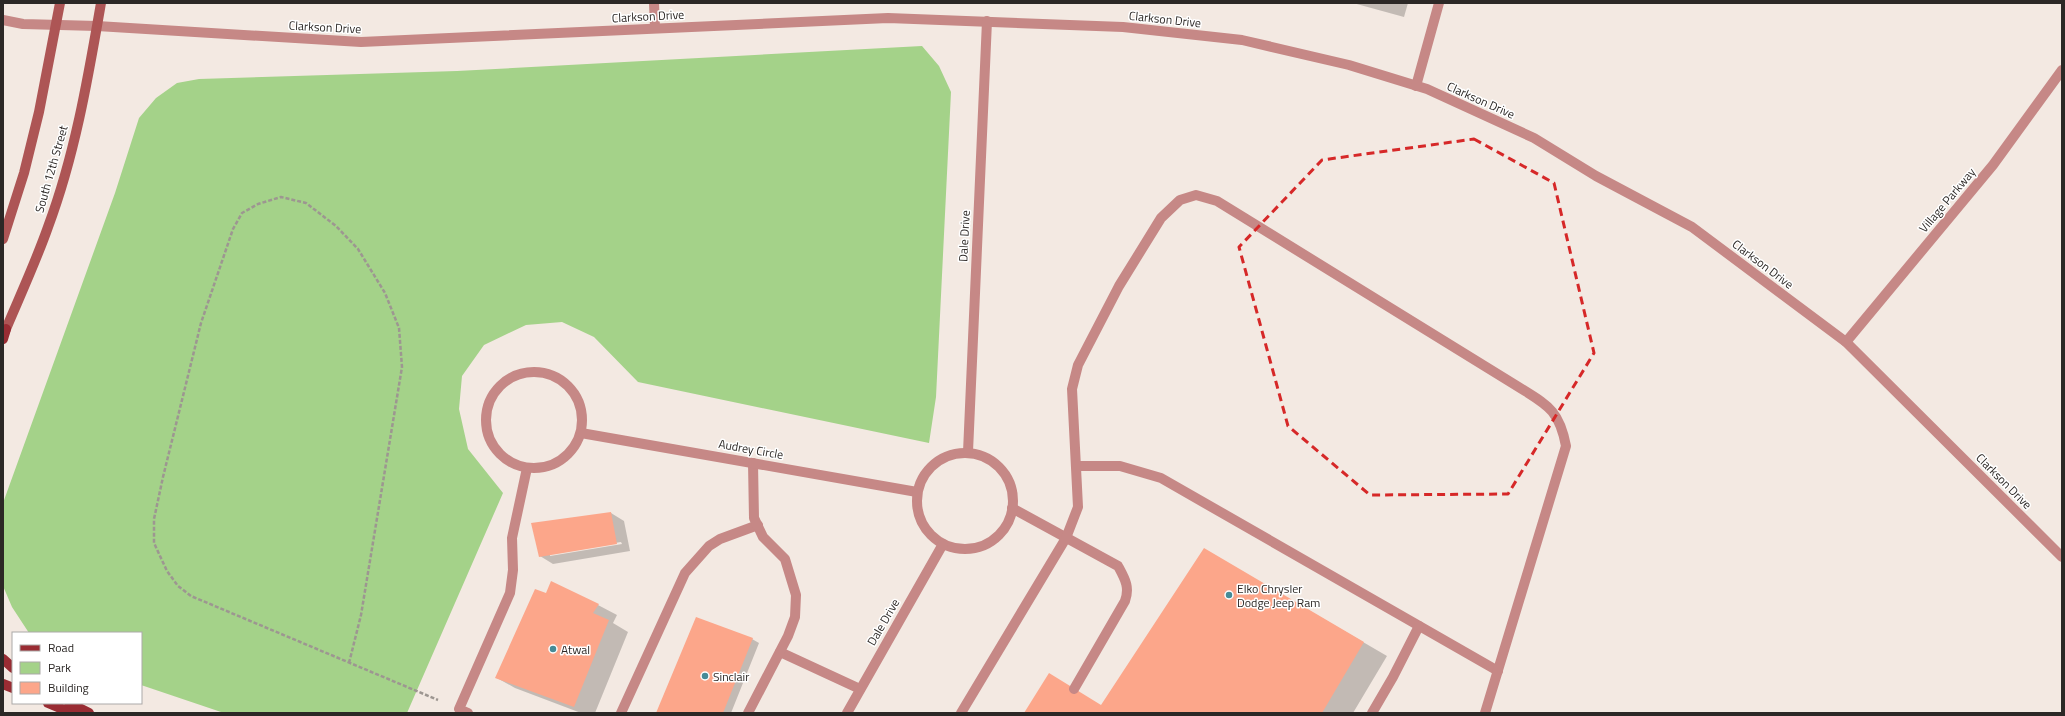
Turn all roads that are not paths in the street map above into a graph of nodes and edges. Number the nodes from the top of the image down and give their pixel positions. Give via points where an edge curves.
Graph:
1 (60, 3) edge
2 (102, 3) edge
3 (654, 3) edge
4 (1439, 3) edge
5 (3, 20) edge
6 (987, 21) junction
7 (57, 26) junction
8 (97, 26) junction
9 (655, 28) junction
10 (2062, 70) edge
11 (1416, 86) junction
12 (3, 239) edge
13 (4, 334) edge
14 (1846, 342) junction
15 (581, 433) junction
16 (968, 452) junction
17 (753, 463) junction
18 (1077, 466) junction
19 (527, 468) junction
20 (917, 492) junction
21 (1012, 508) junction
22 (758, 525) junction
23 (1066, 538) junction
24 (943, 544) junction
25 (2062, 557) edge
26 (1419, 626) junction
27 (780, 652) junction
28 (3, 659) edge
29 (12, 667) edge
30 (1498, 671) junction
31 (860, 689) junction
32 (1074, 689) dead end
33 (50, 704) edge
34 (71, 704) edge
35 (464, 711) edge
36 (72, 713) edge
37 (89, 713) edge
38 (621, 713) edge
39 (748, 713) edge
40 (847, 713) edge
41 (961, 713) edge
42 (1372, 713) edge
43 (1485, 713) edge

1 - 7 main road, South 12th Street
2 - 8 main road, South 12th Street
3 - 9 street
4 - 11 street
5 - 7 street, Clarkson Drive
6 - 9 street, Clarkson Drive via 888,18
6 - 11 street, Clarkson Drive via 1123,27 1242,40 1349,65
6 - 16 street, Dale Drive
7 - 8 street, Clarkson Drive
7 - 12 main road, South 12th Street via 24,173
8 - 9 street, Clarkson Drive via 361,42
8 - 13 main road, South 12th Street via 70,158 49,226
10 - 14 street, Village Parkway via 1993,165
11 - 14 street, Clarkson Drive via 1534,138 1596,176 1692,227
14 - 25 street, Clarkson Drive
15 - 17 street, Audrey Circle
15 - 19 street via 566,457 541,468
15 - 19 street via 580,405 569,386 555,376 539,371 522,372 507,379 495,390 487,405 485,422 489,438 498,452 511,463
16 - 20 street via 954,453 941,458 922,478
16 - 21 street via 983,456 1007,477 1012,492
17 - 20 street, Audrey Circle
17 - 22 street via 754,518
18 - 23 street via 1078,507
18 - 26 street via 1120,466 1161,478
18 - 30 street via 1072,389 1078,365 1119,286 1161,218 1180,200 1196,195 1217,201 1550,407 1562,427 1566,446
19 - 35 street via 512,538 513,570 510,593
20 - 24 street via 921,522 930,535
21 - 23 street
21 - 24 street via 1008,522 999,535 987,544 957,548
22 - 27 street via 763,537 785,559 796,595 795,617
22 - 38 street via 720,539 709,546 685,573
23 - 32 street via 1118,566 1129,592
23 - 41 street
24 - 31 street, Dale Drive
26 - 30 street
26 - 42 street
27 - 31 street
27 - 39 street
28 - 29 main road
30 - 43 street
31 - 40 street, Dale Drive
33 - 36 main road
34 - 37 main road

